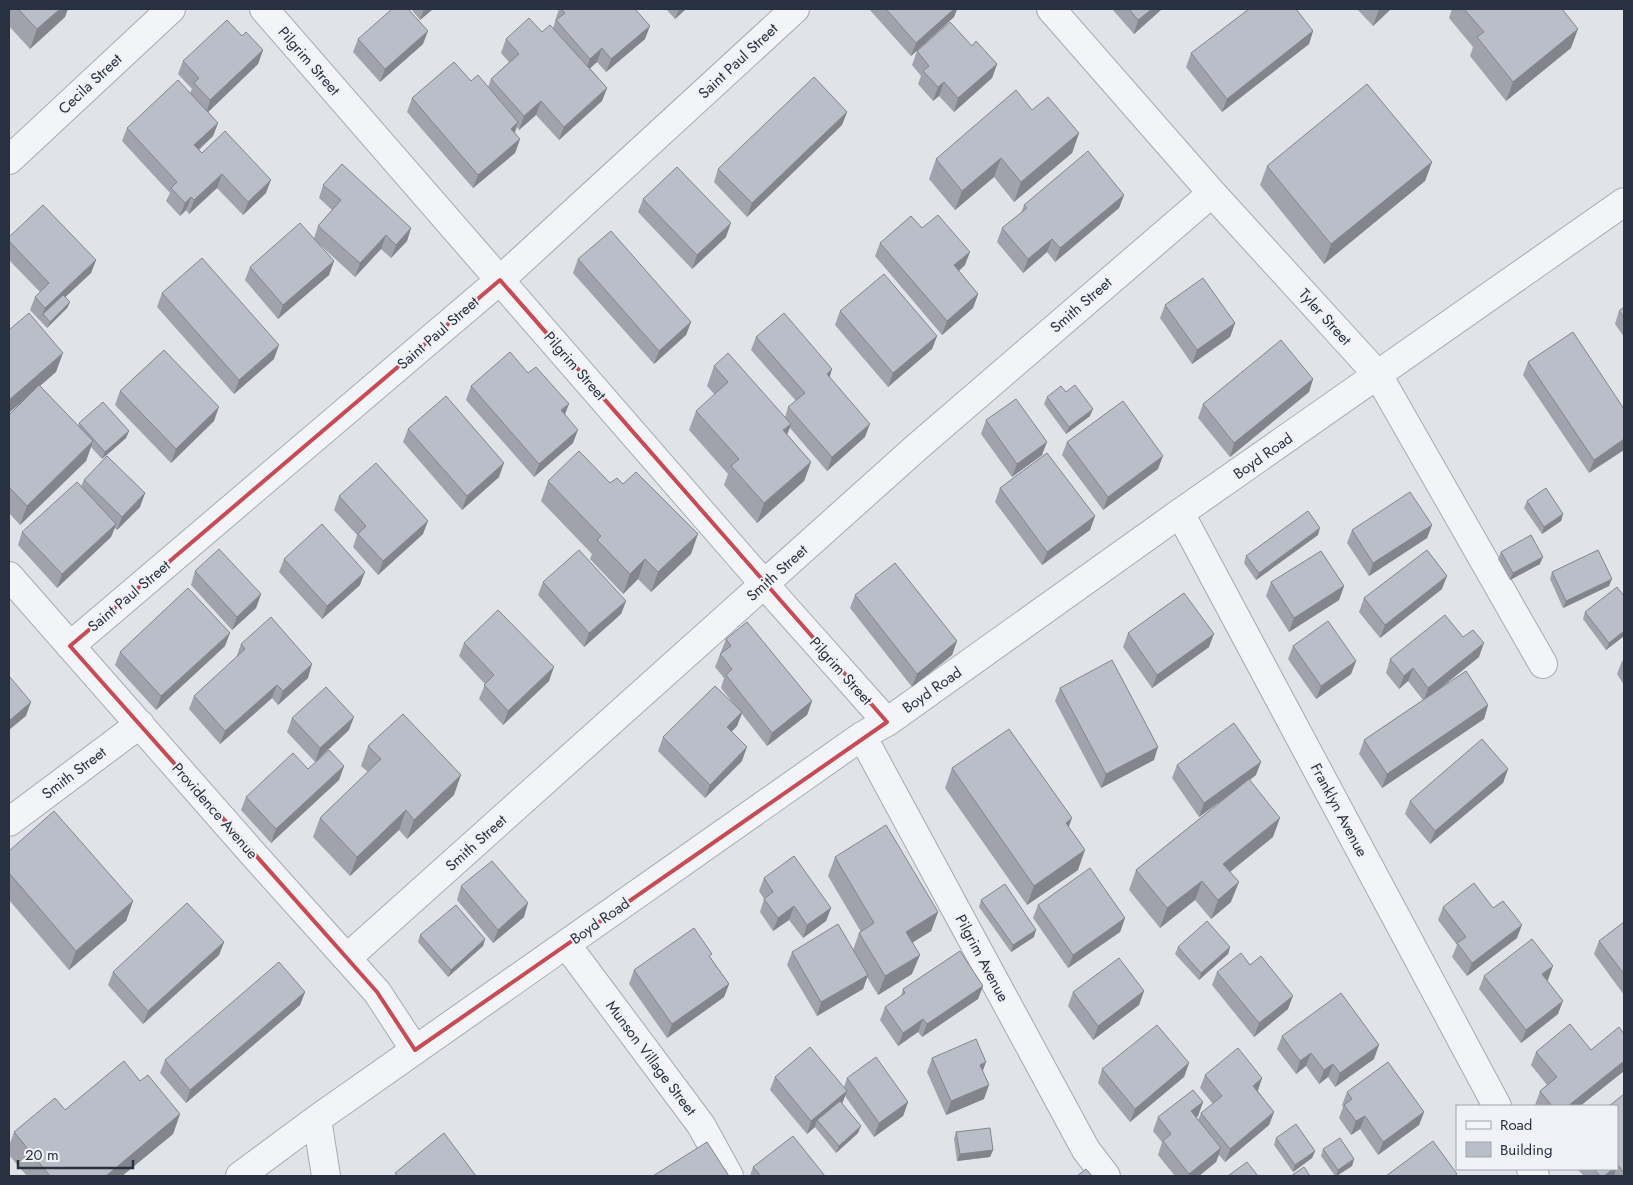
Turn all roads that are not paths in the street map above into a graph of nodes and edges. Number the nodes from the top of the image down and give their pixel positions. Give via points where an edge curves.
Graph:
1 (172, 9) edge
2 (264, 9) edge
3 (795, 9) edge
4 (1051, 9) edge
5 (9, 160) edge
6 (1212, 193) junction
7 (1624, 202) edge
8 (500, 280) junction
9 (1378, 375) junction
10 (1180, 513) junction
11 (9, 576) edge
12 (764, 584) junction
13 (70, 646) junction
14 (1543, 664) dead end
15 (887, 722) junction
16 (140, 724) junction
17 (862, 736) junction
18 (9, 822) edge
19 (566, 944) junction
20 (347, 958) junction
21 (414, 1050) junction
22 (1496, 1105) edge
23 (317, 1119) junction
24 (240, 1176) edge
25 (326, 1176) edge
26 (729, 1176) edge
27 (1106, 1176) edge

1 - 5 street, Cecila Street
2 - 8 street, Pilgrim Street
3 - 8 street, Saint Paul Street
4 - 6 street, Tyler Street
6 - 9 street, Tyler Street
6 - 12 street, Smith Street via 917,447
7 - 9 street, Boyd Road
8 - 12 street, Pilgrim Street
8 - 13 street, Saint Paul Street
9 - 10 street, Boyd Road
9 - 14 street, Tyler Street
10 - 15 street, Boyd Road
10 - 22 street, Franklyn Avenue
11 - 13 street, Providence Avenue
12 - 15 street, Pilgrim Street
12 - 20 street, Smith Street
13 - 16 street, Providence Avenue
15 - 17 street, Boyd Road
16 - 18 street, Smith Street
16 - 20 street, Providence Avenue
17 - 19 street, Boyd Road
17 - 27 street, Pilgrim Avenue via 1086,1150
19 - 21 street, Boyd Road
19 - 26 street, Munson Village Street via 701,1124
20 - 21 street, Providence Avenue via 377,992
21 - 23 street, Boyd Road
23 - 24 street, Boyd Road
23 - 25 street

